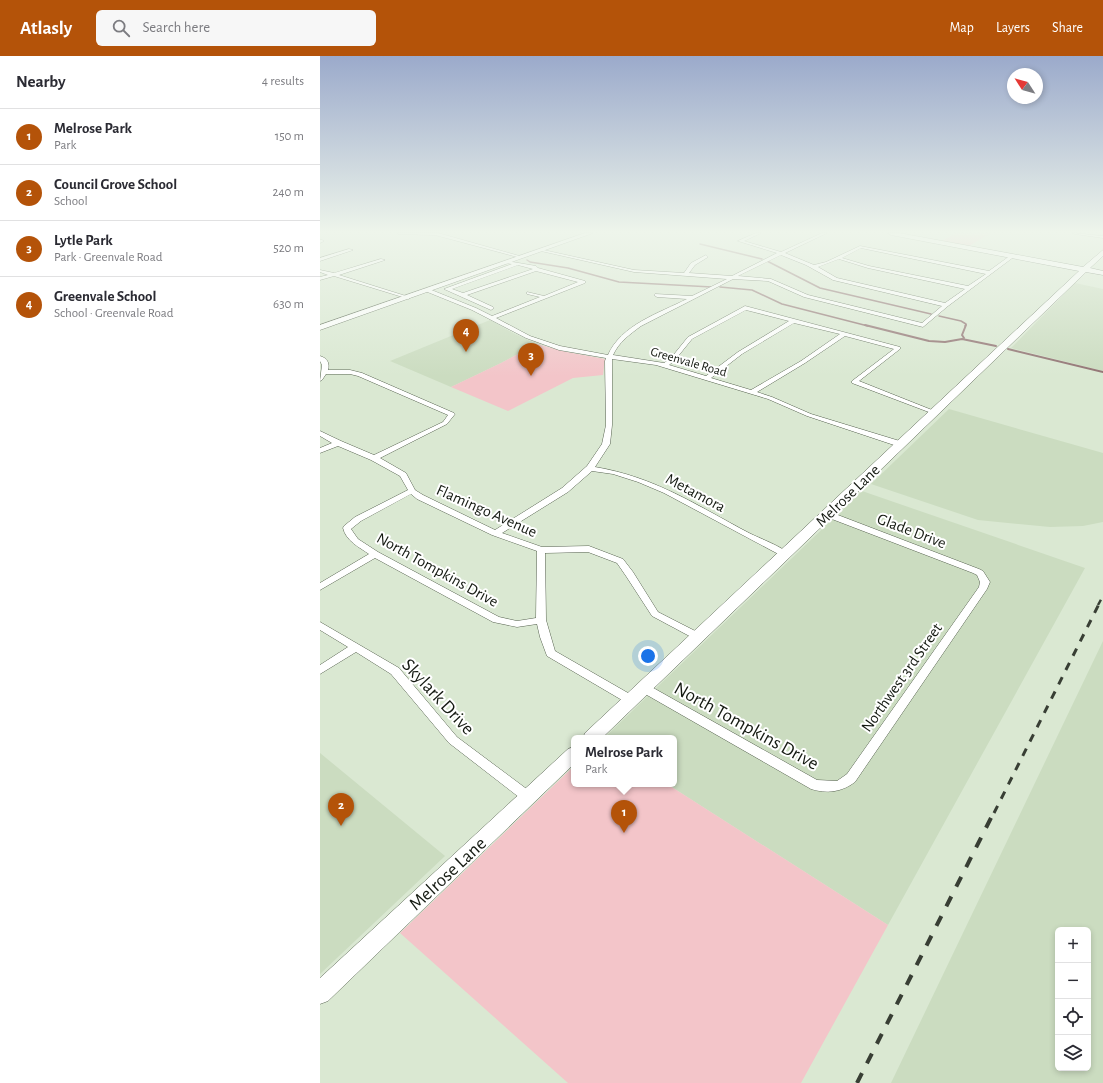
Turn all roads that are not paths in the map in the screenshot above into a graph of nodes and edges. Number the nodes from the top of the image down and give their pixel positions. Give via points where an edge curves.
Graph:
1 (352, 281) edge
2 (453, 281) edge
3 (469, 281) edge
4 (503, 281) edge
5 (579, 281) edge
6 (726, 281) edge
7 (771, 281) edge
8 (840, 281) edge
9 (936, 281) edge
10 (979, 281) edge
11 (1072, 281) edge
12 (970, 288) junction
13 (427, 290) junction
14 (529, 292) dead end
15 (463, 295) junction
16 (658, 295) dead end
17 (544, 297) junction
18 (693, 298) junction
19 (404, 299) junction
20 (452, 299) junction
21 (946, 305) junction
22 (491, 308) dead end
23 (492, 318) junction
24 (793, 321) junction
25 (320, 328) edge
26 (844, 334) junction
27 (609, 357) junction
28 (320, 358) edge
29 (665, 365) junction
30 (324, 372) junction
31 (707, 378) junction
32 (320, 379) edge
33 (752, 392) junction
34 (934, 412) junction
35 (320, 433) edge
36 (338, 443) junction
37 (900, 444) junction
38 (320, 451) edge
39 (374, 458) junction
40 (590, 468) junction
41 (412, 491) junction
42 (827, 514) junction
43 (495, 533) junction
44 (541, 550) junction
45 (375, 554) junction
46 (785, 554) junction
47 (984, 578) joint
48 (320, 587) edge
49 (541, 620) junction
50 (320, 625) edge
51 (699, 637) junction
52 (356, 647) junction
53 (320, 670) edge
54 (644, 688) junction
55 (631, 700) junction
56 (594, 735) edge
57 (571, 757) edge
58 (835, 788) joint
59 (528, 797) junction
60 (320, 993) edge

1 - 19 street
2 - 13 street
3 - 15 street via 446,289
4 - 15 street
5 - 17 street via 583,282
6 - 18 street
7 - 21 street via 806,296 923,325
8 - 21 street
9 - 12 street
10 - 12 street
11 - 34 street, Melrose Lane
12 - 21 street
13 - 19 street
13 - 20 street, Greenvale Road
14 - 17 street
15 - 20 street
15 - 22 street
16 - 18 street
17 - 23 street
18 - 27 street via 632,330 618,341
19 - 25 street
20 - 23 street, Greenvale Road
23 - 27 street, Greenvale Road via 528,338 558,348
24 - 26 street
24 - 29 street via 745,308 690,338 672,361
24 - 31 street via 740,353
26 - 33 street
26 - 34 street via 898,348 854,382
27 - 29 street, Greenvale Road
27 - 40 street via 608,437
28 - 30 street via 326,363
29 - 31 street, Greenvale Road
30 - 32 street
30 - 39 street via 360,374 452,414 445,423
31 - 33 street, Greenvale Road
33 - 37 street, Greenvale Road via 809,415
34 - 37 street, Melrose Lane
35 - 36 street, Flamingo Avenue
36 - 38 street
36 - 39 street, Flamingo Avenue
37 - 42 street, Melrose Lane
39 - 41 street, Flamingo Avenue via 403,475
40 - 43 street via 565,490
40 - 46 street, Metamora via 614,472 667,491
41 - 43 street, Flamingo Avenue
41 - 45 street, North Tompkins Drive via 358,519 347,528 356,541
42 - 46 street, Melrose Lane
42 - 47 street, Glade Drive via 968,568 980,573
43 - 44 street, Flamingo Avenue
44 - 49 street
44 - 51 street, Flamingo Avenue via 589,549 620,561 655,614
45 - 48 street
45 - 49 street, North Tompkins Drive via 496,620 517,624
46 - 51 street, Melrose Lane
47 - 58 street, Northwest 3rd Street via 984,587 851,778 842,786
49 - 55 street via 551,653
50 - 52 street, Skylark Drive
51 - 54 street, Melrose Lane
52 - 53 street
52 - 59 street, Skylark Drive via 395,671 453,740
54 - 55 street, Melrose Lane
54 - 58 street, North Tompkins Drive via 815,785
55 - 56 street, Melrose Lane
57 - 59 street, Melrose Lane
59 - 60 street, Melrose Lane

